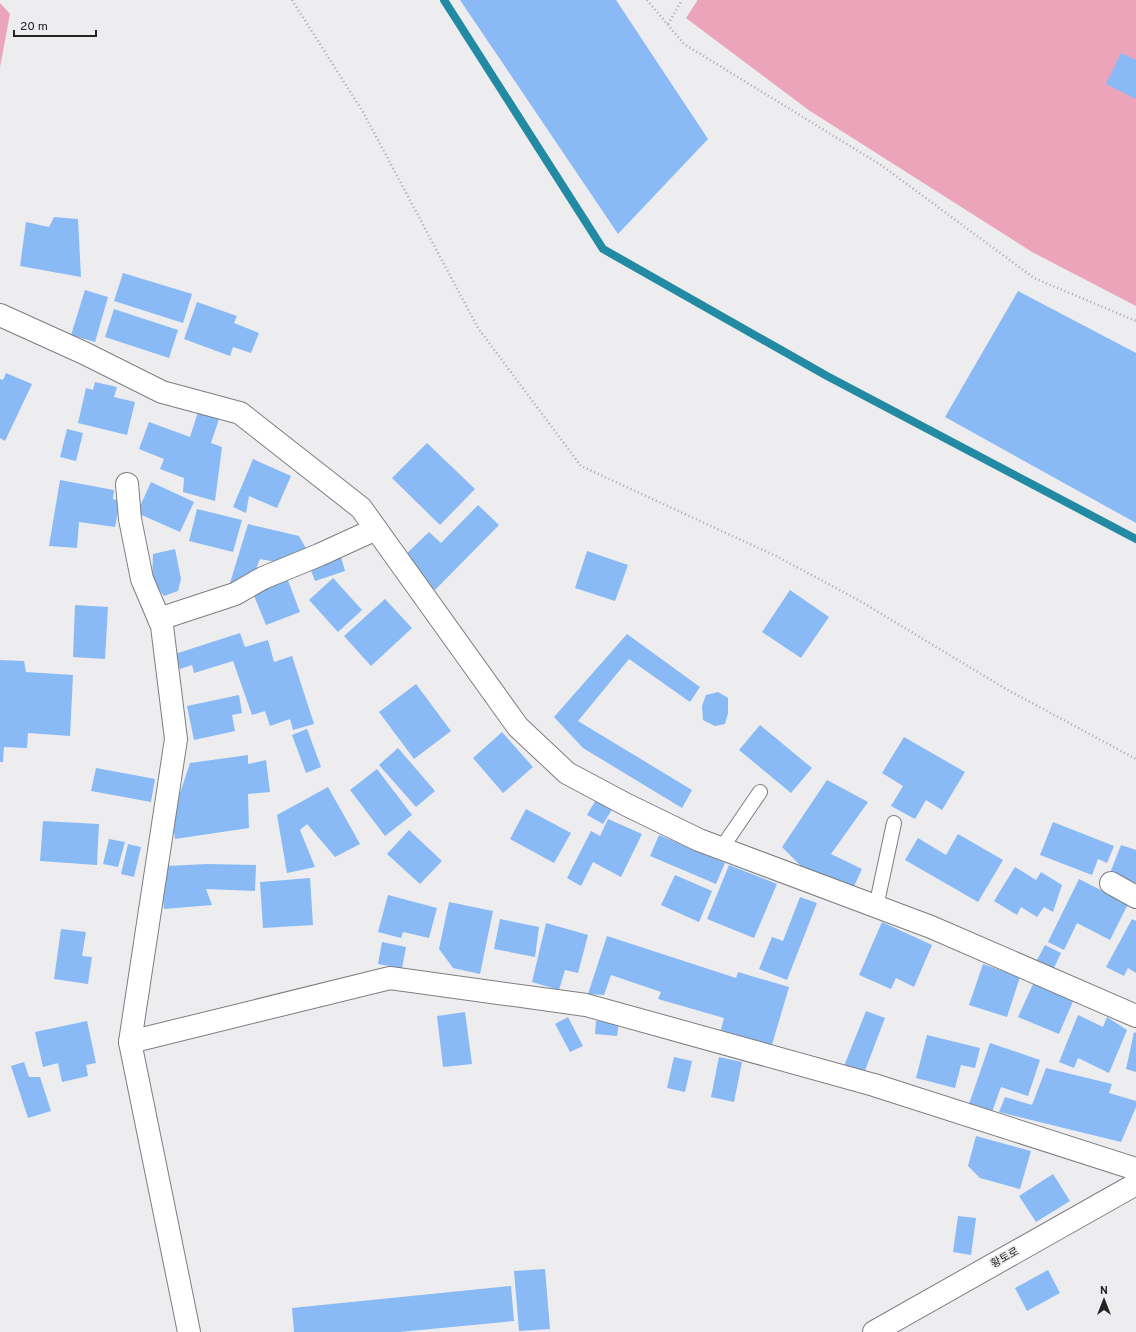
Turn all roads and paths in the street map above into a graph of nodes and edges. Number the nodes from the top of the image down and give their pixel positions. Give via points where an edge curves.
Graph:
1 (292, 0) edge
2 (647, 0) edge
3 (682, 0) edge
4 (668, 24) junction
5 (0, 315) edge
6 (1136, 321) edge
7 (127, 484) dead end
8 (376, 529) junction
9 (159, 619) junction
10 (1136, 759) edge
11 (760, 792) dead end
12 (894, 823) dead end
13 (720, 849) junction
14 (1111, 883) dead end
15 (1136, 897) edge
16 (876, 906) junction
17 (1136, 1016) edge
18 (130, 1042) junction
19 (1136, 1169) edge
20 (1136, 1184) edge
21 (189, 1332) edge
22 (874, 1332) edge

1 - 10 path via 363,112 478,328 582,466 778,557 860,601 1006,689
2 - 4 path
3 - 4 path
4 - 6 path via 684,44 881,165 1034,278
5 - 8 street via 162,392 240,414 361,508
7 - 9 street via 130,519 142,579
8 - 9 street via 263,578 235,594
8 - 13 street via 518,727 561,768 627,805
9 - 18 street via 176,739
11 - 13 lane
12 - 16 lane
13 - 16 street
14 - 15 street
16 - 17 street via 931,926
18 - 19 street via 390,978 586,1005 874,1085
18 - 21 street
20 - 22 street, 황토로

